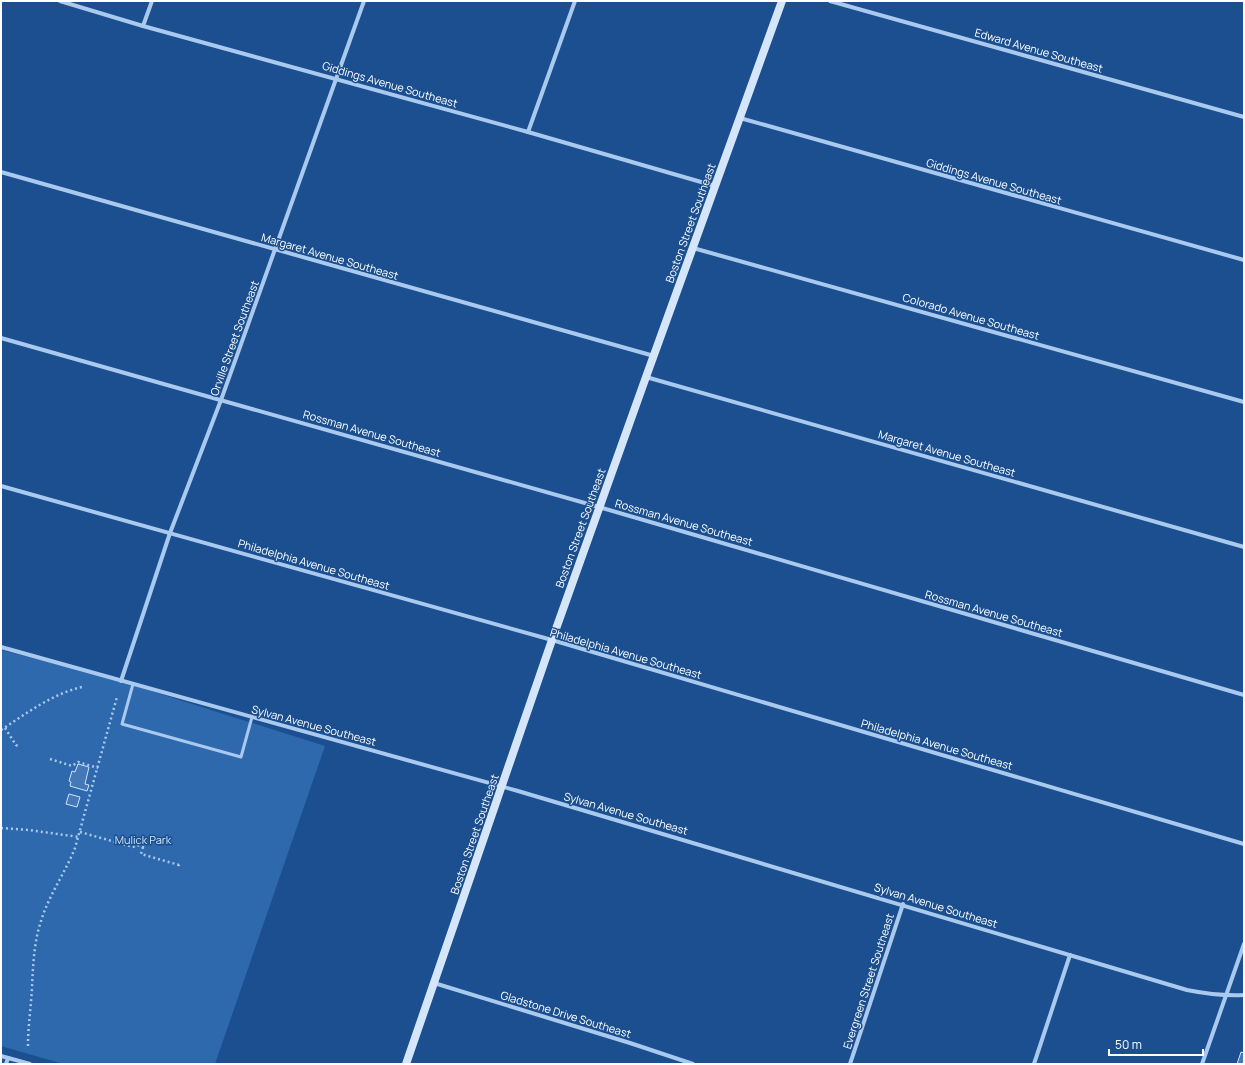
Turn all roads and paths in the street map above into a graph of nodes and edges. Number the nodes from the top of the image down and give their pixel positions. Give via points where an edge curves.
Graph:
1 (60, 1) edge
2 (152, 1) edge
3 (364, 1) edge
4 (575, 1) edge
5 (782, 1) edge
6 (830, 1) edge
7 (143, 26) junction
8 (336, 79) junction
9 (1244, 117) edge
10 (740, 118) junction
11 (528, 132) junction
12 (1, 172) edge
13 (716, 186) junction
14 (693, 248) junction
15 (275, 250) junction
16 (1244, 260) edge
17 (1, 338) edge
18 (654, 356) junction
19 (646, 377) junction
20 (221, 400) junction
21 (1244, 402) edge
22 (1, 486) edge
23 (599, 507) junction
24 (170, 533) junction
25 (1244, 547) edge
26 (552, 640) junction
27 (1, 647) edge
28 (121, 681) junction
29 (133, 684) junction
30 (82, 687) dead end
31 (1244, 695) edge
32 (118, 697) dead end
33 (252, 717) junction
34 (5, 728) junction
35 (1, 730) edge
36 (20, 747) dead end
37 (50, 759) dead end
38 (98, 768) junction
39 (502, 786) junction
40 (1, 828) edge
41 (80, 832) junction
42 (79, 836) junction
43 (1244, 844) edge
44 (179, 863) dead end
45 (903, 904) junction
46 (1244, 944) edge
47 (1070, 955) junction
48 (434, 983) junction
49 (1244, 995) edge
50 (1226, 996) junction
51 (28, 1046) dead end
52 (1, 1056) edge
53 (8, 1058) junction
54 (6, 1064) edge
55 (30, 1064) edge
56 (406, 1064) edge
57 (693, 1064) edge
58 (850, 1064) edge
59 (1034, 1064) edge
60 (1202, 1064) edge

1 - 7 street, Giddings Avenue Southeast
2 - 7 street
3 - 8 street, Orville Street Southeast
4 - 11 street
5 - 10 street, Boston Street Southeast
6 - 9 street, Edward Avenue Southeast
7 - 8 street, Giddings Avenue Southeast
8 - 11 street, Giddings Avenue Southeast
8 - 15 street, Orville Street Southeast
10 - 13 street, Boston Street Southeast
10 - 16 street, Giddings Avenue Southeast
11 - 13 street, Giddings Avenue Southeast
12 - 15 street, Margaret Avenue Southeast
13 - 14 street, Boston Street Southeast
14 - 18 street, Boston Street Southeast
14 - 21 street, Colorado Avenue Southeast
15 - 18 street, Margaret Avenue Southeast
15 - 20 street, Orville Street Southeast
17 - 20 street, Rossman Avenue Southeast
18 - 19 street, Boston Street Southeast
19 - 23 street, Boston Street Southeast
19 - 25 street, Margaret Avenue Southeast
20 - 23 street, Rossman Avenue Southeast
20 - 24 street, Orville Street Southeast
22 - 24 street, Philadelphia Avenue Southeast
23 - 26 street, Boston Street Southeast
23 - 31 street, Rossman Avenue Southeast
24 - 26 street, Philadelphia Avenue Southeast
24 - 28 street, Orville Street Southeast
26 - 39 street, Boston Street Southeast
26 - 43 street, Philadelphia Avenue Southeast
27 - 28 street, Sylvan Avenue Southeast
28 - 29 street, Sylvan Avenue Southeast
29 - 33 street, Sylvan Avenue Southeast
29 - 33 lane via 122,724 226,753 241,757
30 - 34 path via 57,695
32 - 38 path
33 - 39 street, Sylvan Avenue Southeast
34 - 35 path
34 - 36 path
37 - 38 path via 72,766 78,762
38 - 41 path
39 - 45 street, Sylvan Avenue Southeast
39 - 48 street, Boston Street Southeast
40 - 42 path
41 - 42 path
41 - 44 path via 133,847 145,847 141,854
42 - 51 path via 69,863 48,902 36,941 32,965
45 - 47 street, Sylvan Avenue Southeast
45 - 58 street, Evergreen Street Southeast
46 - 50 street
47 - 50 street, Sylvan Avenue Southeast via 1187,990
47 - 59 street
48 - 56 street, Boston Street Southeast
48 - 57 street, Gladstone Drive Southeast
49 - 50 street, Sylvan Avenue Southeast
50 - 60 street
52 - 53 street
53 - 54 street
53 - 55 street

